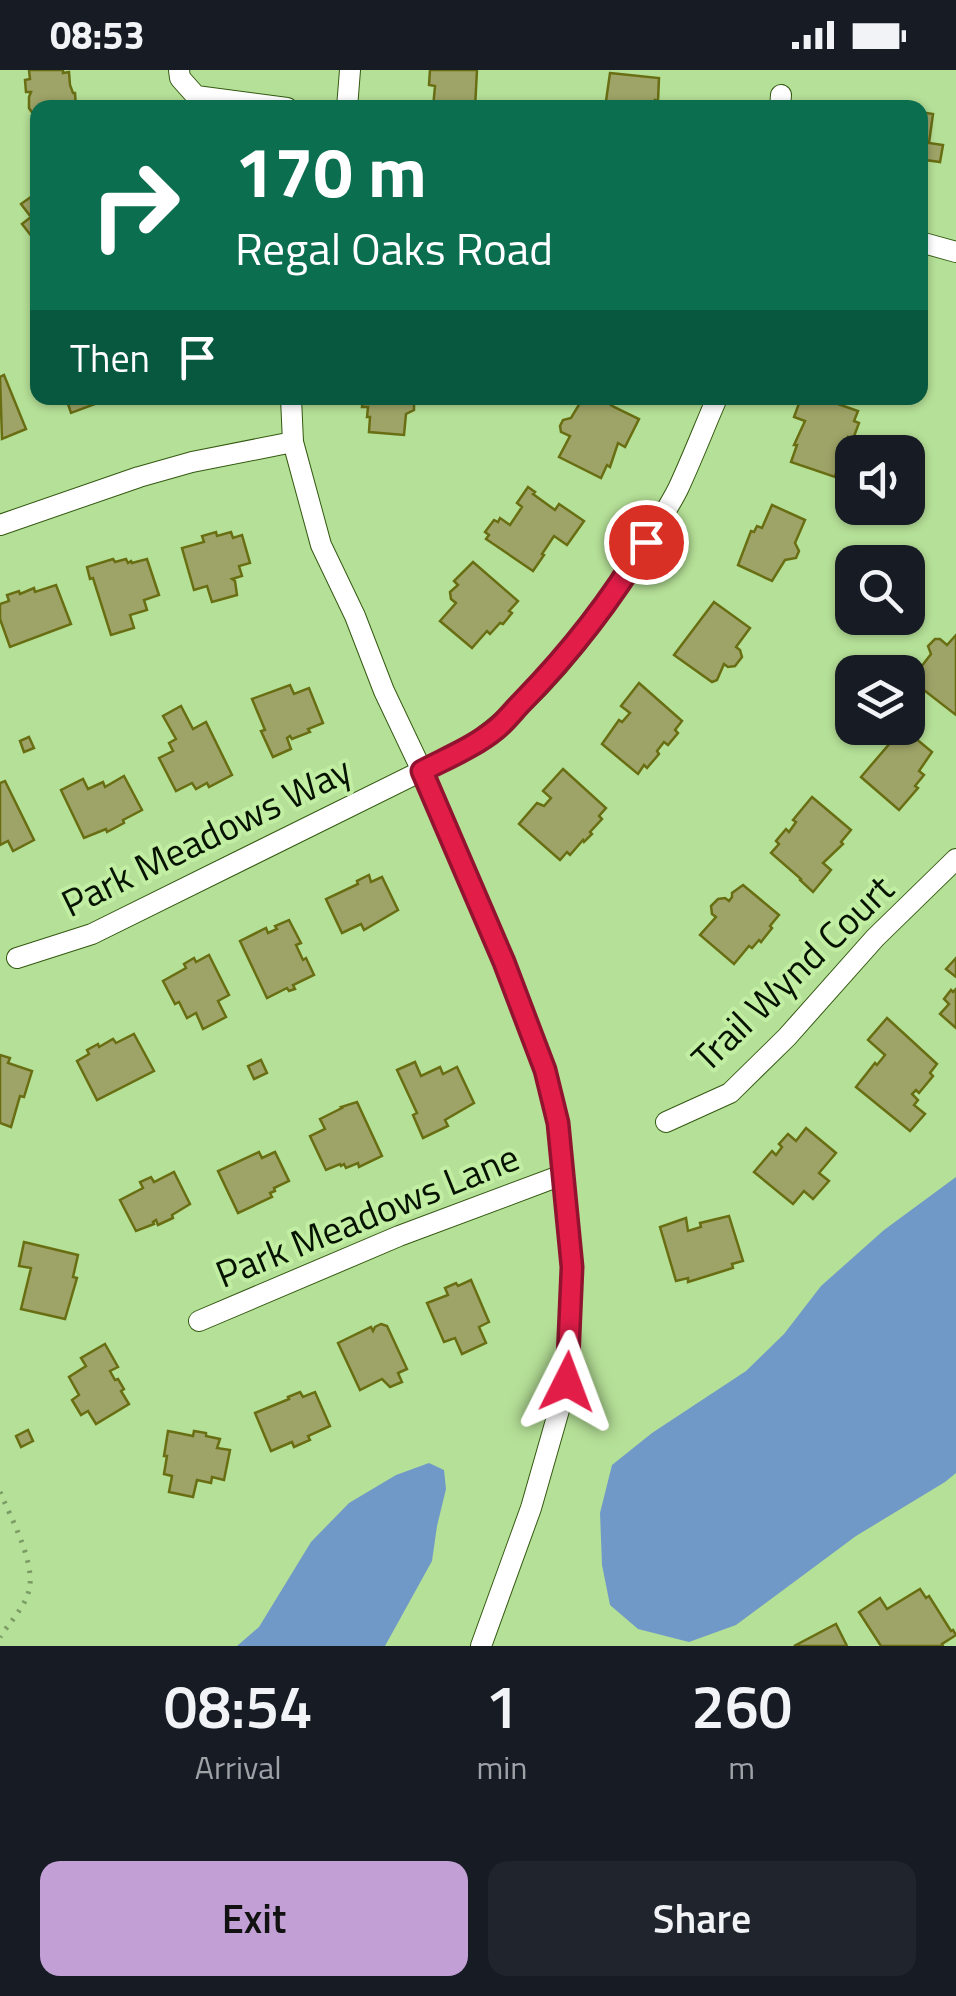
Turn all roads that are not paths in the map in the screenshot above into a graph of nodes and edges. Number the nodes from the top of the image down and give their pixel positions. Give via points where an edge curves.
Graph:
1 (179, 70) edge
2 (350, 70) edge
3 (226, 100) edge
4 (348, 100) edge
5 (928, 244) edge
6 (956, 252) edge
7 (291, 405) edge
8 (714, 405) edge
9 (293, 442) junction
10 (0, 525) edge
11 (422, 771) junction
12 (956, 859) edge
13 (17, 958) dead end
14 (666, 1122) dead end
15 (562, 1175) junction
16 (199, 1322) dead end
17 (481, 1646) edge

1 - 3 street via 196,96
2 - 4 street
5 - 6 street
7 - 9 street
8 - 11 street, Park Meadows Way via 676,492 585,631 496,729
9 - 10 street via 139,477
9 - 11 street via 321,544
11 - 13 street, Park Meadows Way via 92,934
11 - 15 street via 545,1070
12 - 14 street, Trail Wynd Court via 730,1093
15 - 16 street, Park Meadows Lane
15 - 17 street via 572,1267 567,1382

